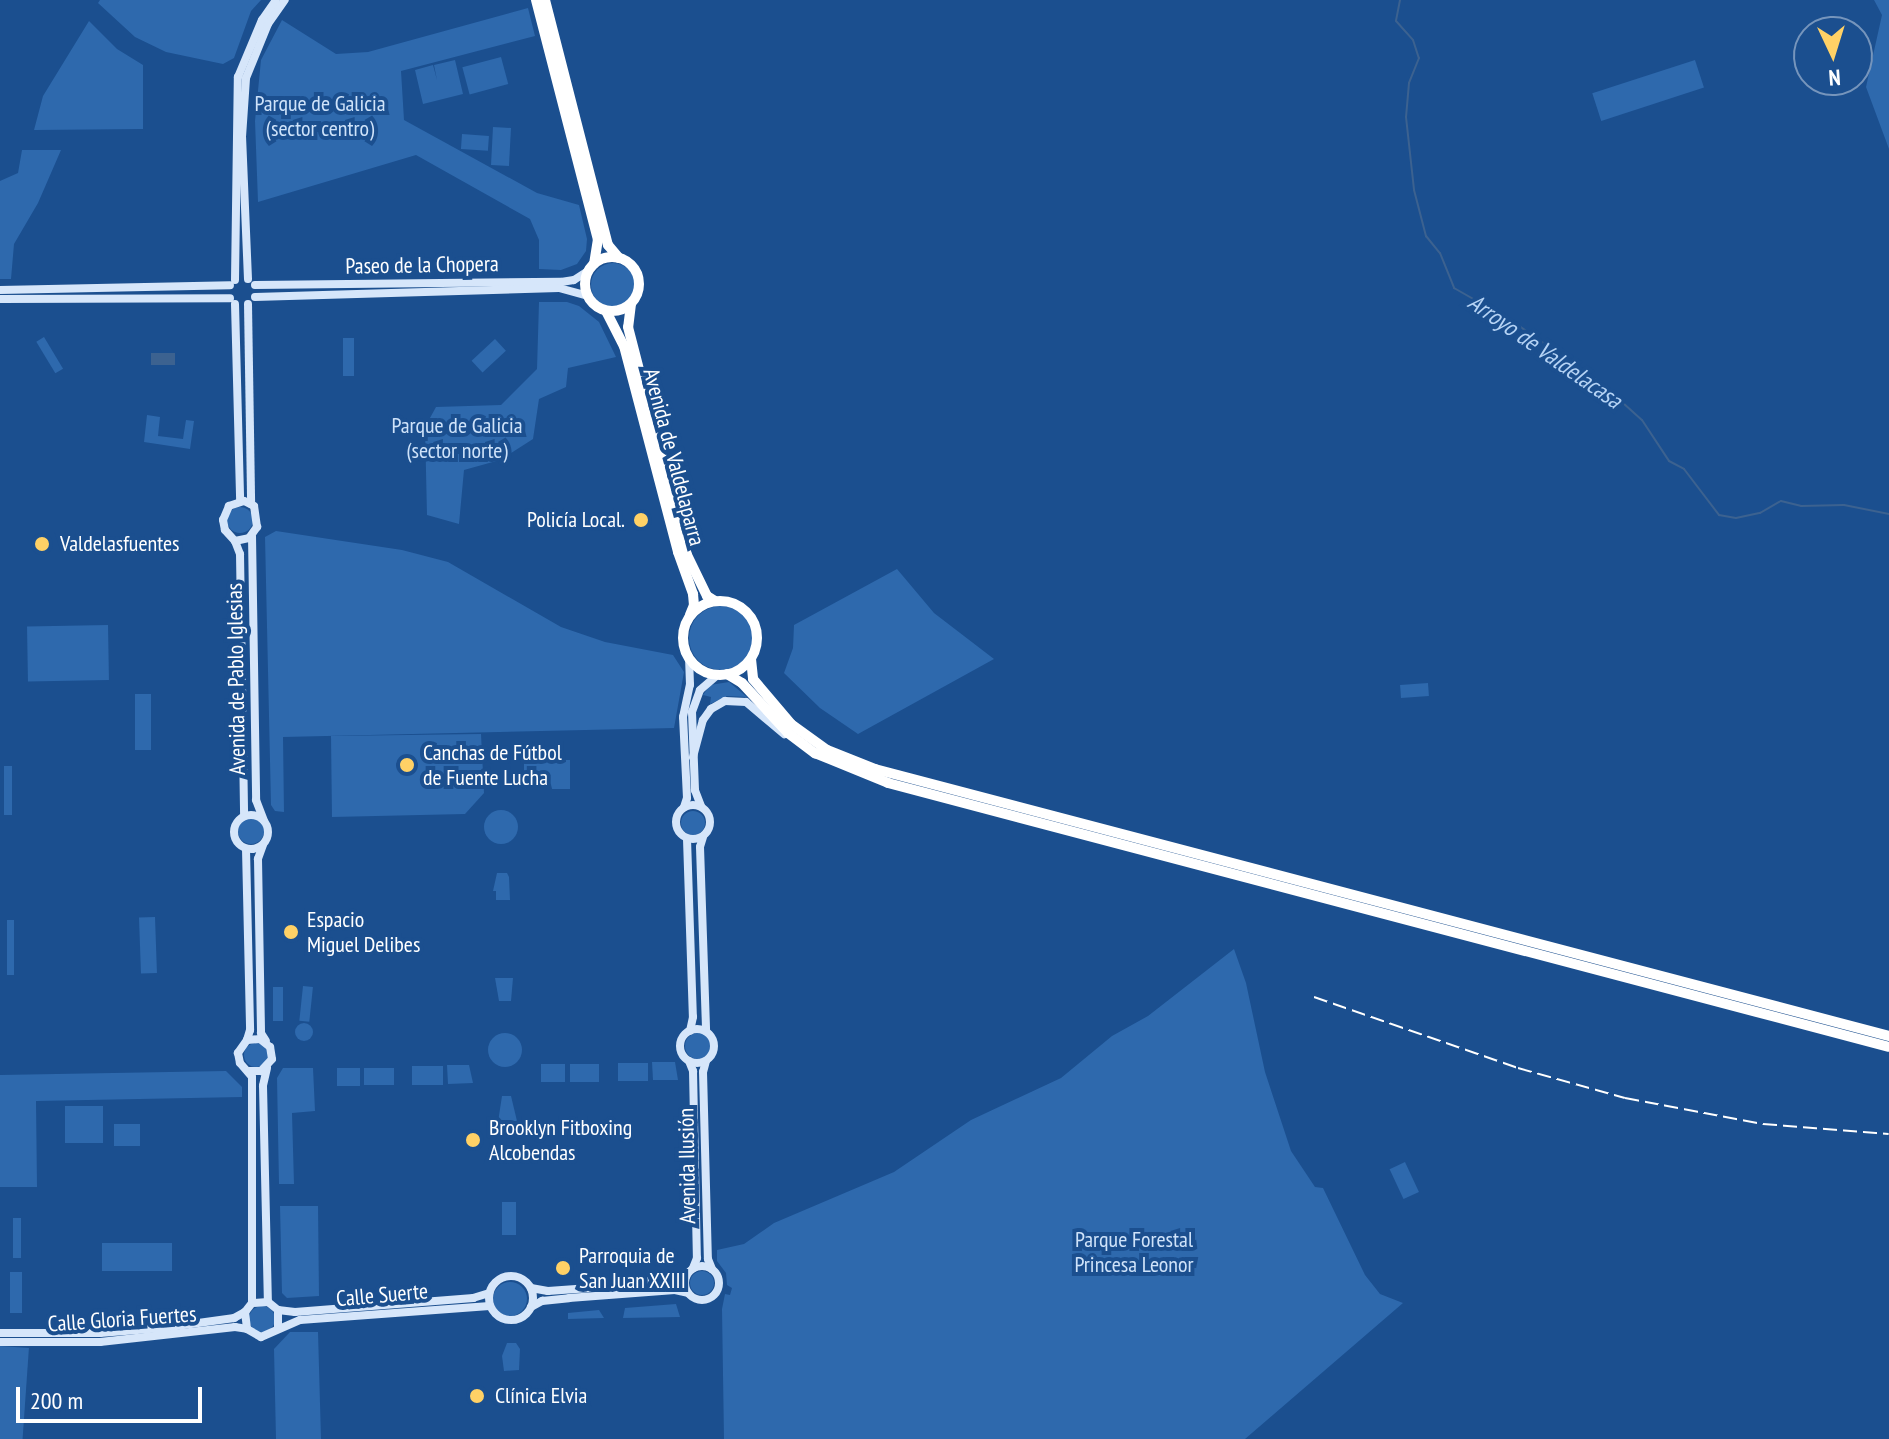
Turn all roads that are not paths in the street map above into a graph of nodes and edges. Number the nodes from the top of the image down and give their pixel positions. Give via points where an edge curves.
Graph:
1 (276, 0) edge
2 (285, 0) edge
3 (536, 0) edge
4 (545, 0) edge
5 (619, 258) junction
6 (591, 268) junction
7 (233, 282) junction
8 (251, 282) junction
9 (0, 290) edge
10 (588, 296) junction
11 (0, 299) edge
12 (233, 301) junction
13 (252, 301) junction
14 (631, 304) junction
15 (606, 311) junction
16 (240, 501) junction
17 (251, 504) junction
18 (252, 535) junction
19 (235, 541) junction
20 (715, 601) junction
21 (690, 615) junction
22 (689, 659) junction
23 (751, 659) junction
24 (722, 675) junction
25 (815, 753) junction
26 (693, 757) junction
27 (701, 806) junction
28 (684, 807) junction
29 (244, 816) junction
30 (264, 821) junction
31 (703, 837) junction
32 (687, 839) junction
33 (263, 845) junction
34 (246, 849) junction
35 (690, 1031) junction
36 (706, 1031) junction
37 (1889, 1036) edge
38 (247, 1040) junction
39 (266, 1042) junction
40 (1889, 1047) edge
41 (689, 1061) junction
42 (706, 1061) junction
43 (267, 1068) junction
44 (248, 1071) junction
45 (693, 1268) junction
46 (712, 1269) junction
47 (686, 1276) junction
48 (531, 1288) junction
49 (489, 1293) junction
50 (688, 1293) junction
51 (268, 1302) junction
52 (252, 1303) junction
53 (489, 1306) junction
54 (531, 1307) junction
55 (278, 1310) junction
56 (245, 1312) junction
57 (278, 1327) junction
58 (247, 1329) junction
59 (0, 1333) edge
60 (0, 1342) edge

1 - 7 main road via 238,77
2 - 8 main road via 268,24 246,78 242,137
3 - 6 highway via 598,239
4 - 5 highway via 608,245
5 - 6 highway
5 - 14 highway via 633,266 639,281
6 - 8 main road, Paseo de la Chopera via 561,282
6 - 10 highway
7 - 8 main road, Paseo de la Chopera
7 - 9 main road
7 - 12 main road
8 - 13 main road
10 - 13 main road, Paseo de la Chopera via 557,288
10 - 15 highway
11 - 12 main road
12 - 13 main road, Paseo de la Chopera
12 - 16 main road
13 - 17 main road
14 - 15 highway
14 - 20 highway, Avenida de Valdelaparra via 628,327 687,555 707,596
15 - 21 highway, Avenida de Valdelaparra via 624,346 693,594
16 - 17 main road
16 - 19 main road via 229,506 223,520
17 - 18 main road via 258,522
18 - 19 main road
18 - 30 main road, Avenida de Pablo Iglesias via 256,800
19 - 29 main road, Avenida de Pablo Iglesias via 242,576
20 - 21 highway
20 - 23 highway via 749,613 758,636
21 - 22 highway via 683,635
22 - 24 highway
22 - 28 main road via 683,717
23 - 24 highway
23 - 37 highway via 753,679 791,724 827,750 875,769
24 - 25 highway via 742,683 788,733
24 - 26 main road via 705,684 695,701
25 - 26 main road via 736,699 711,709
25 - 40 highway via 888,783
26 - 27 main road
27 - 28 main road
27 - 31 main road via 711,818
28 - 32 main road via 676,823
29 - 30 main road
29 - 34 main road via 233,831
30 - 33 main road via 268,835
31 - 32 main road
31 - 36 main road
32 - 35 main road
33 - 34 main road
33 - 39 main road via 258,859 261,1033
34 - 38 main road
35 - 36 main road
35 - 41 main road via 680,1046
36 - 42 main road via 715,1049
38 - 39 main road
38 - 44 main road via 238,1058
39 - 43 main road via 272,1053
41 - 42 main road
41 - 45 main road, Avenida Ilusión via 697,1258
42 - 46 main road, Avenida Ilusión via 707,1253
43 - 44 main road
43 - 51 main road via 263,1086
44 - 52 main road
45 - 46 main road
45 - 47 main road
46 - 50 main road via 719,1278 716,1294 703,1301
47 - 48 main road via 604,1287
47 - 50 main road
48 - 49 main road via 524,1280 505,1277
48 - 54 main road
49 - 53 main road
49 - 55 main road, Calle Suerte
50 - 54 main road via 569,1298
51 - 52 main road
51 - 55 main road
52 - 56 main road
53 - 54 main road via 511,1321
53 - 57 main road, Calle Suerte via 300,1320
55 - 57 main road
56 - 58 main road
56 - 59 main road, Calle Gloria Fuertes via 162,1328
57 - 58 main road via 261,1337
58 - 60 main road, Calle Gloria Fuertes via 100,1342

